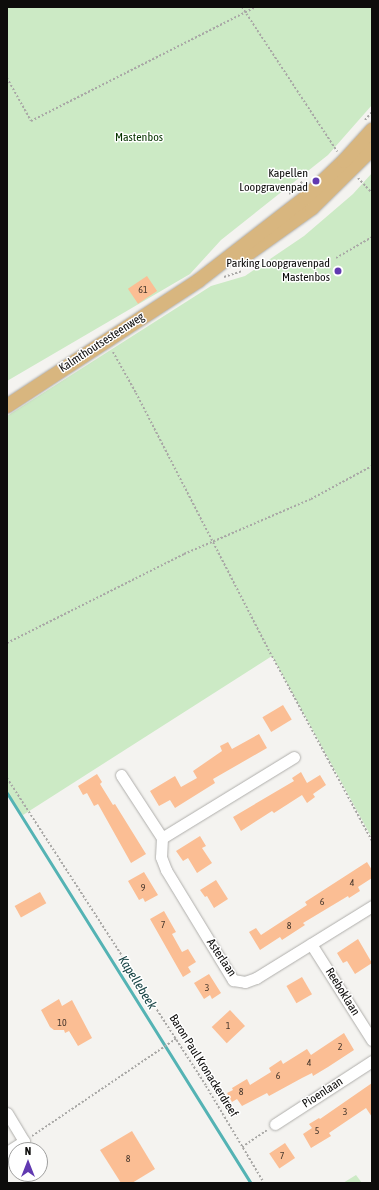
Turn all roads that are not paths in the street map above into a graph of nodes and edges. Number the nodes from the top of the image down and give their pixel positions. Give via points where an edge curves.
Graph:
1 (367, 126) edge
2 (372, 149) edge
3 (344, 161) junction
4 (7, 406) edge
5 (294, 757) dead end
6 (121, 775) dead end
7 (162, 838) junction
8 (372, 906) edge
9 (311, 944) junction
10 (372, 1040) edge
11 (372, 1061) edge
12 (7, 1113) edge
13 (275, 1124) road end
14 (7, 1152) edge

1 - 3 main road, Kalmthoutsesteenweg
2 - 3 main road, Kalmthoutsesteenweg
3 - 4 main road, Kalmthoutsesteenweg via 312,208 278,234 240,259 198,281
5 - 7 street
6 - 7 street
7 - 9 street, Asterlaan via 162,857 166,870 232,980 245,982 256,978
8 - 9 street, Asterlaan
9 - 10 street, Reeboklaan
11 - 13 street, Pioenlaan
12 - 14 street via 24,1141

